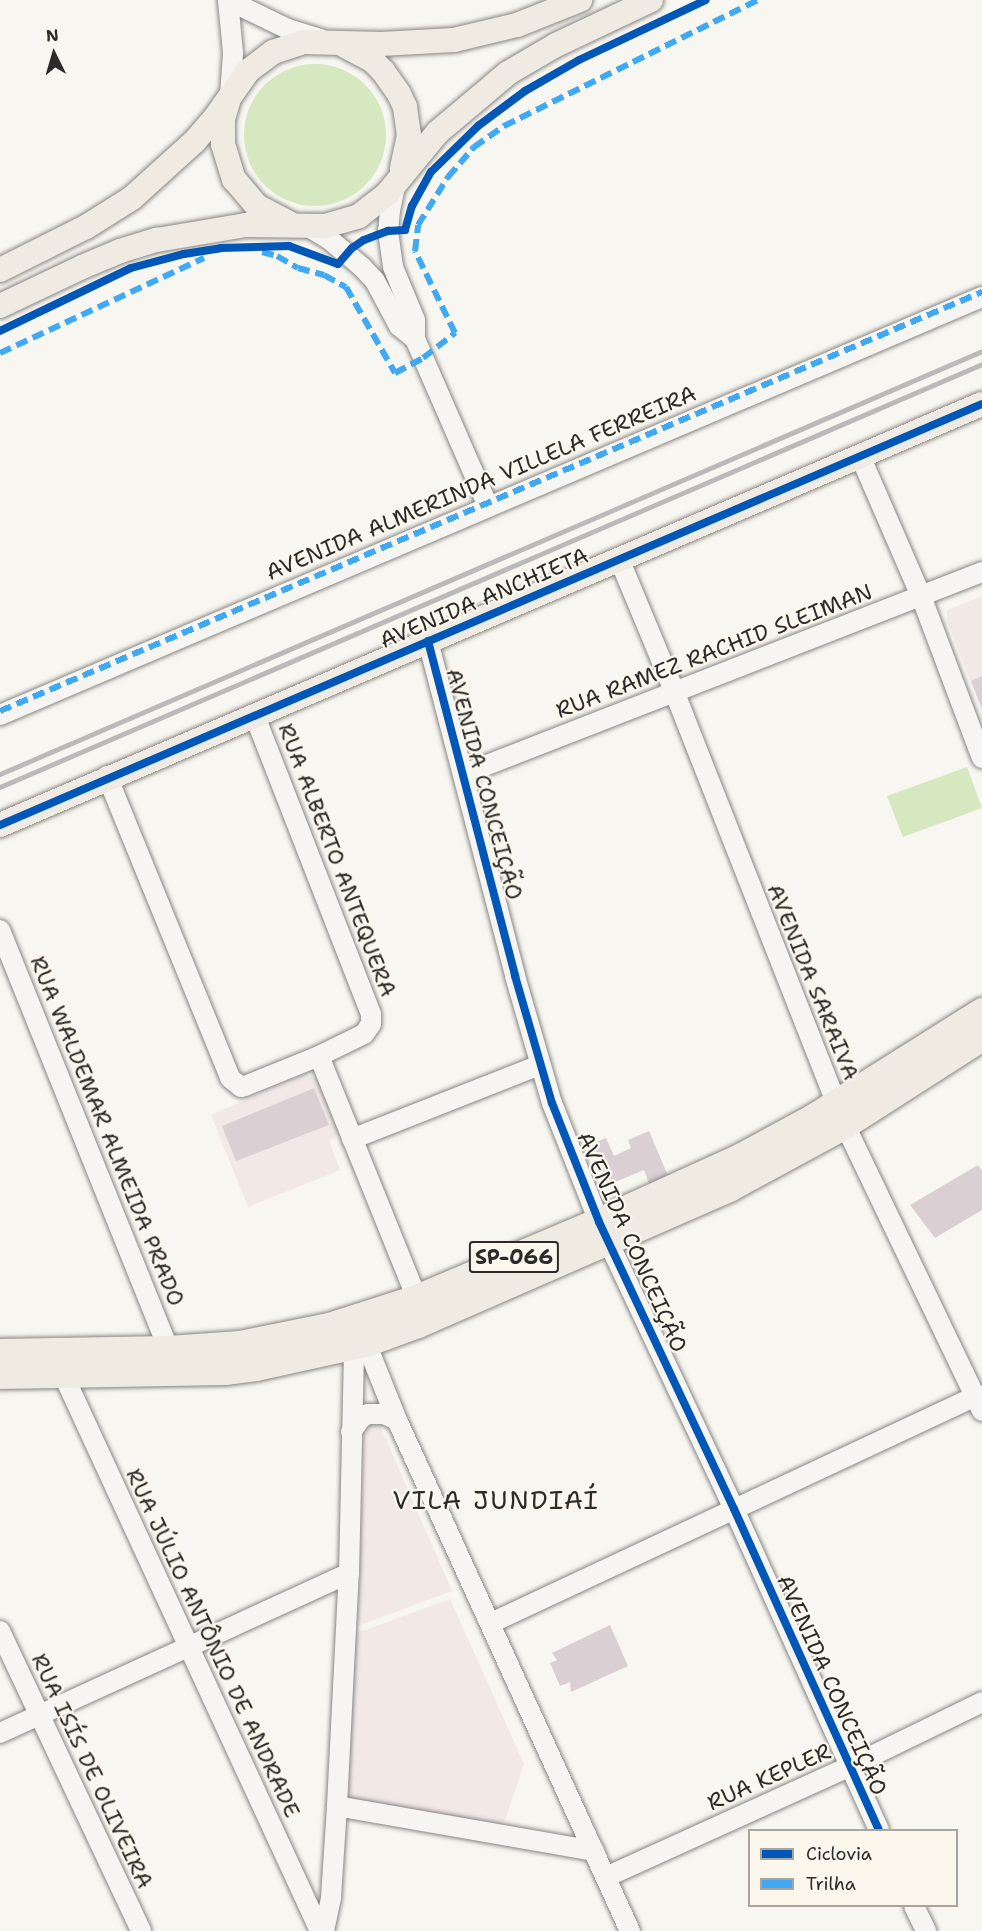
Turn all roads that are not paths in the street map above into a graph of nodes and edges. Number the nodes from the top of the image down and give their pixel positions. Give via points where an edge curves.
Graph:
1 (228, 0) edge
2 (580, 0) edge
3 (651, 0) edge
4 (335, 44) junction
5 (230, 97) junction
6 (397, 179) junction
7 (303, 225) junction
8 (0, 270) edge
9 (982, 297) edge
10 (0, 306) edge
11 (415, 339) junction
12 (982, 404) edge
13 (861, 458) junction
14 (488, 506) junction
15 (620, 561) junction
16 (982, 572) edge
17 (921, 596) junction
18 (428, 642) junction
19 (674, 691) junction
20 (0, 714) edge
21 (254, 714) junction
22 (982, 758) edge
23 (464, 774) junction
24 (107, 776) junction
25 (0, 825) edge
26 (0, 930) edge
27 (982, 1012) edge
28 (982, 1037) edge
29 (319, 1056) junction
30 (540, 1065) junction
31 (840, 1114) junction
32 (352, 1139) junction
33 (604, 1232) junction
34 (417, 1299) junction
35 (360, 1345) junction
36 (169, 1350) junction
37 (0, 1353) edge
38 (63, 1374) junction
39 (0, 1375) edge
40 (980, 1401) edge
41 (397, 1419) junction
42 (351, 1432) junction
43 (734, 1509) junction
44 (349, 1572) junction
45 (491, 1623) junction
46 (0, 1631) edge
47 (186, 1646) junction
48 (982, 1702) edge
49 (40, 1715) junction
50 (0, 1733) edge
51 (849, 1767) junction
52 (337, 1806) junction
53 (879, 1829) edge
54 (594, 1851) junction
55 (606, 1877) junction
56 (915, 1907) edge
57 (141, 1931) edge
58 (322, 1931) edge
59 (630, 1931) edge
60 (926, 1931) edge

1 - 4 street via 288,29
1 - 5 street via 233,53
2 - 4 main road via 517,25 454,40
3 - 6 main road via 507,73 438,132
4 - 5 main road via 303,42 273,52 248,71
4 - 6 main road via 373,61 399,94 409,135
5 - 7 main road via 222,132 225,156 234,179 257,206 278,219
5 - 8 main road via 194,142 132,198 86,227
6 - 7 main road via 374,206 359,216 325,226
6 - 11 street via 390,210 390,251 415,321
7 - 10 main road via 246,225 157,240 92,263
7 - 11 street via 362,267 375,281 399,326
9 - 14 street, AVENIDA ALMERINDA VILLELA FERREIRA
11 - 14 street
12 - 13 main road, AVENIDA ANCHIETA
13 - 15 main road, AVENIDA ANCHIETA
13 - 17 street
14 - 20 street, AVENIDA ALMERINDA VILLELA FERREIRA
15 - 18 main road, AVENIDA ANCHIETA
15 - 19 street, AVENIDA SARAIVA
16 - 17 street, RUA RAMEZ RACHID SLEIMAN
17 - 19 street, RUA RAMEZ RACHID SLEIMAN
17 - 22 street
18 - 21 main road, AVENIDA ANCHIETA
18 - 23 street, AVENIDA CONCEIÇÃO
19 - 23 street, RUA RAMEZ RACHID SLEIMAN
19 - 31 street, AVENIDA SARAIVA
21 - 24 main road, AVENIDA ANCHIETA
21 - 29 street, RUA ALBERTO ANTEQUERA via 369,1006 371,1024 358,1038
23 - 30 street, AVENIDA CONCEIÇÃO
24 - 25 main road, AVENIDA ANCHIETA
24 - 29 street via 230,1078 240,1087
26 - 36 street, RUA WALDEMAR ALMEIDA PRADO
27 - 31 highway, SP-066
28 - 31 highway, SP-066
29 - 32 street
30 - 32 street
30 - 33 street, AVENIDA CONCEIÇÃO
31 - 33 highway, SP-066 via 740,1158
31 - 40 street, AVENIDA SARAIVA
32 - 34 street
33 - 34 highway, SP-066
33 - 35 highway, SP-066 via 418,1324
33 - 43 street, AVENIDA CONCEIÇÃO
34 - 35 highway via 361,1331
34 - 36 highway, SP-066 via 282,1338
35 - 38 highway, SP-066 via 225,1371
35 - 41 street
35 - 42 street
36 - 37 highway, SP-066
38 - 39 highway, SP-066
38 - 47 street, RUA JÚLIO ANTÔNIO DE ANDRADE
40 - 43 street
41 - 42 street via 368,1414
41 - 45 street
42 - 44 street
43 - 45 street
43 - 51 street, AVENIDA CONCEIÇÃO
44 - 47 street
44 - 52 street
45 - 54 street
46 - 49 street, RUA ISÍS DE OLIVEIRA
47 - 49 street
47 - 58 street, RUA JÚLIO ANTÔNIO DE ANDRADE
48 - 51 street, RUA KEPLER
49 - 50 street
49 - 57 street, RUA ISÍS DE OLIVEIRA
51 - 53 street, AVENIDA CONCEIÇÃO
51 - 55 street, RUA KEPLER
52 - 54 street
52 - 58 street via 331,1897
54 - 55 street
55 - 59 street
56 - 60 street

